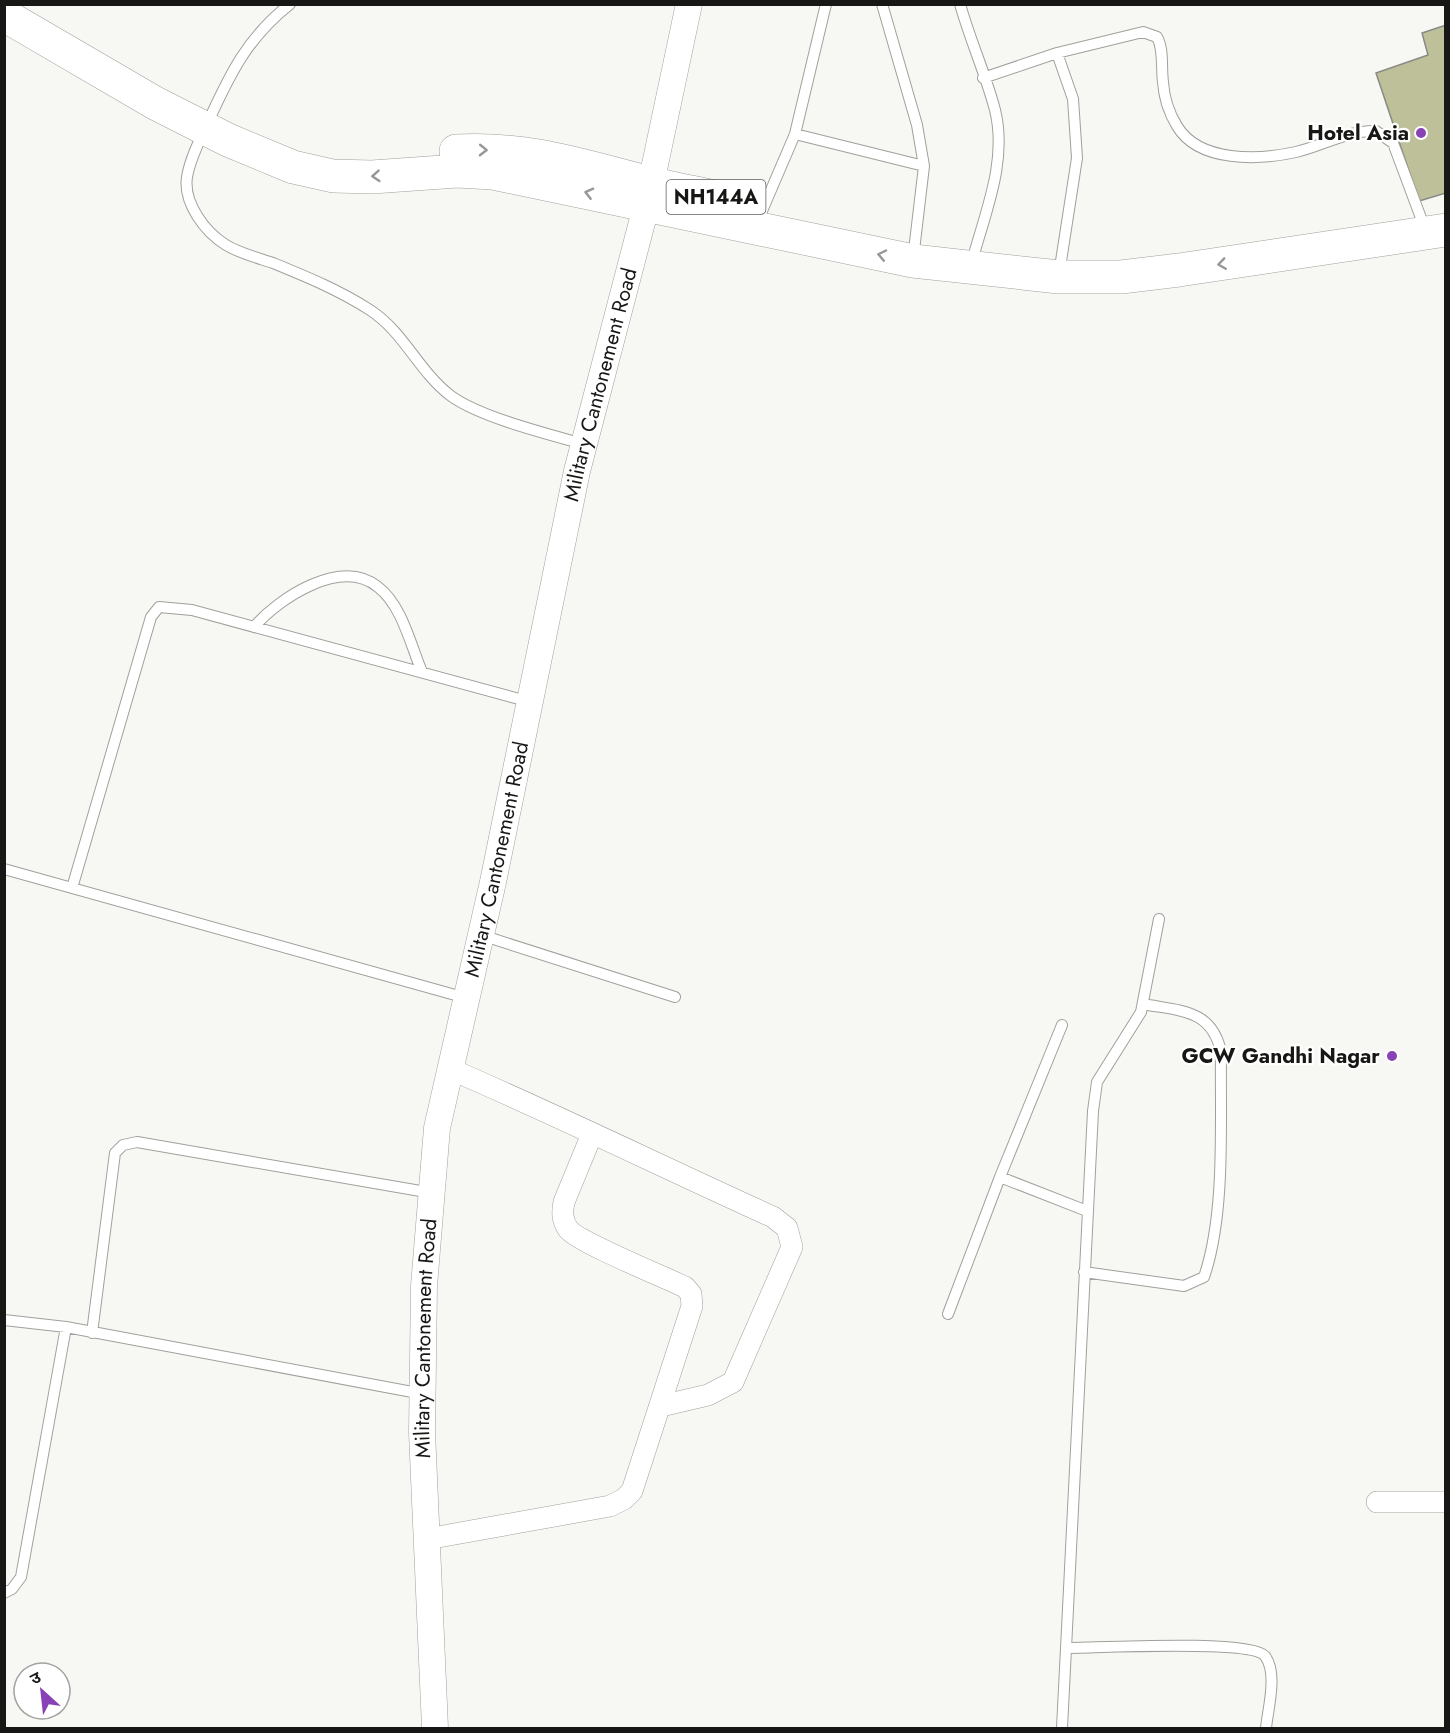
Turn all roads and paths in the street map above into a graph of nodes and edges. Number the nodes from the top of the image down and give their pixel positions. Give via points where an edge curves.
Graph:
1 (20, 4) edge
2 (290, 4) edge
3 (689, 4) edge
4 (826, 4) edge
5 (882, 4) edge
6 (960, 4) edge
7 (4, 15) edge
8 (1057, 53) junction
9 (983, 78) junction
10 (209, 121) junction
11 (795, 134) junction
12 (924, 166) junction
13 (649, 195) junction
14 (760, 217) junction
15 (1437, 221) edge
16 (915, 250) junction
17 (972, 259) junction
18 (1060, 269) junction
19 (584, 444) junction
20 (254, 627) junction
21 (422, 672) junction
22 (530, 702) junction
23 (4, 869) edge
24 (72, 888) junction
25 (1159, 919) dead end
26 (481, 934) junction
27 (675, 997) dead end
28 (466, 998) junction
29 (1143, 1004) junction
30 (1062, 1026) dead end
31 (450, 1069) junction
32 (592, 1134) junction
33 (1000, 1177) junction
34 (432, 1193) junction
35 (1087, 1211) junction
36 (1084, 1272) junction
37 (948, 1314) dead end
38 (4, 1320) edge
39 (66, 1327) junction
40 (92, 1333) junction
41 (423, 1394) junction
42 (661, 1406) junction
43 (1377, 1502) dead end
44 (1446, 1502) edge
45 (427, 1539) junction
46 (4, 1593) edge
47 (1067, 1648) junction
48 (435, 1728) edge
49 (1062, 1728) edge
50 (1266, 1728) edge

1 - 10 highway, NH144A
2 - 10 lane via 254,37 228,77
3 - 13 street, Military Cantonement Road
4 - 11 lane
5 - 12 lane via 917,125
6 - 9 lane
7 - 10 highway, NH144A
8 - 9 lane
8 - 15 lane via 1143,32 1157,37 1167,107 1178,128 1205,150 1254,156 1296,152 1376,131 1393,144
8 - 18 lane via 1073,99 1077,158
9 - 17 lane via 995,110 998,159
10 - 13 highway, NH144A via 293,167 333,176 493,173
10 - 19 lane via 187,178 188,191 197,217 226,245 344,292 382,318 417,362 452,396 494,416
11 - 12 lane
11 - 14 lane
12 - 16 lane
13 - 14 highway, NH144A
13 - 19 street, Military Cantonement Road
14 - 16 highway, NH144A
15 - 18 highway, NH144A via 1179,270 1121,277
16 - 17 highway, NH144A
17 - 18 highway, NH144A
19 - 22 street, Military Cantonement Road
20 - 21 lane
20 - 21 lane via 268,611 306,587 339,578 366,580 389,598
20 - 24 lane via 164,606 154,613
21 - 22 lane
22 - 26 street, Military Cantonement Road
23 - 24 lane
24 - 28 lane
25 - 29 lane
26 - 27 lane
26 - 28 street, Military Cantonement Road
28 - 31 street, Military Cantonement Road
29 - 35 lane via 1097,1082
29 - 36 lane via 1184,1011 1203,1019 1218,1040 1220,1145 1209,1262 1204,1277 1185,1286
30 - 33 lane
31 - 32 street
31 - 34 street, Military Cantonement Road via 436,1128
32 - 42 street via 564,1202 564,1222 578,1237 685,1287 692,1299
32 - 42 street via 773,1217 787,1228 792,1240 733,1382 708,1395
33 - 35 lane
33 - 37 lane
34 - 40 lane via 137,1142 123,1145 115,1153
34 - 41 street, Military Cantonement Road via 424,1286
35 - 36 lane
36 - 47 lane
38 - 39 lane
39 - 40 lane
39 - 46 lane via 21,1577
40 - 41 lane
41 - 45 street, Military Cantonement Road
42 - 45 street via 632,1491 620,1503
43 - 44 street
45 - 48 street, Military Cantonement Road
47 - 49 lane
47 - 50 lane via 1188,1645 1248,1648 1263,1653 1269,1662 1271,1686

